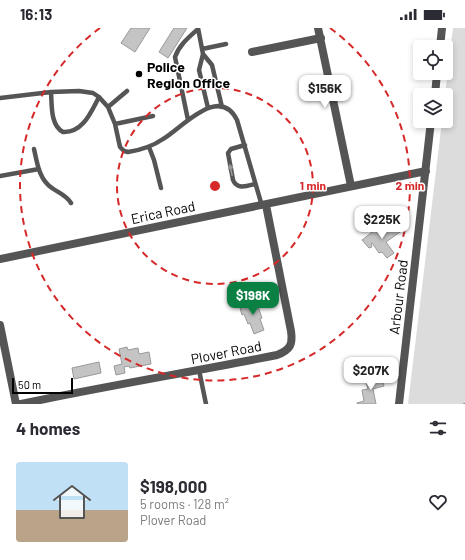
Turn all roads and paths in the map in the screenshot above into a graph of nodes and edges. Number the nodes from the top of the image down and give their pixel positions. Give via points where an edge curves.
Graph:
1 (198, 28) edge
2 (318, 28) edge
3 (442, 28) edge
4 (321, 38) junction
5 (441, 40) edge
6 (226, 44) dead end
7 (202, 51) junction
8 (252, 52) dead end
9 (127, 91) dead end
10 (51, 92) junction
11 (99, 97) junction
12 (0, 98) edge
13 (108, 107) junction
14 (222, 107) junction
15 (208, 108) junction
16 (153, 116) dead end
17 (188, 120) junction
18 (115, 124) junction
19 (431, 128) edge
20 (245, 145) junction
21 (149, 147) junction
22 (34, 149) dead end
23 (39, 169) junction
24 (426, 171) junction
25 (0, 176) edge
26 (255, 184) junction
27 (351, 186) junction
28 (161, 188) dead end
29 (71, 203) dead end
30 (264, 205) junction
31 (0, 259) edge
32 (0, 325) edge
33 (199, 370) junction
34 (16, 404) edge
35 (21, 404) edge
36 (206, 404) edge
37 (399, 404) edge

1 - 7 lane
1 - 17 lane via 183,43 175,57
2 - 4 street
3 - 5 street
4 - 8 street
4 - 27 street
6 - 7 lane
7 - 14 lane via 212,66
7 - 15 lane via 199,70
9 - 13 lane
10 - 11 lane via 88,92
10 - 11 lane via 54,121 63,132 73,131 81,126
10 - 12 lane
11 - 13 lane
13 - 18 lane
14 - 15 lane
14 - 20 lane via 234,114
15 - 17 lane
16 - 18 lane
17 - 21 lane
18 - 21 lane via 120,146 124,151
19 - 24 street, Arbour Road
20 - 26 lane
26 -> 20 lane via 242,187 233,180 228,153 231,149
21 - 28 lane
22 - 23 lane
23 - 25 lane
23 - 29 lane via 46,183 64,194
24 - 27 street, Erica Road
24 - 37 street, Arbour Road
26 - 30 lane
27 - 30 street, Erica Road
30 - 31 street, Erica Road
30 - 33 street, Plover Road via 292,342 287,350 277,355
32 - 34 street
33 - 35 street, Plover Road
33 - 36 lane

